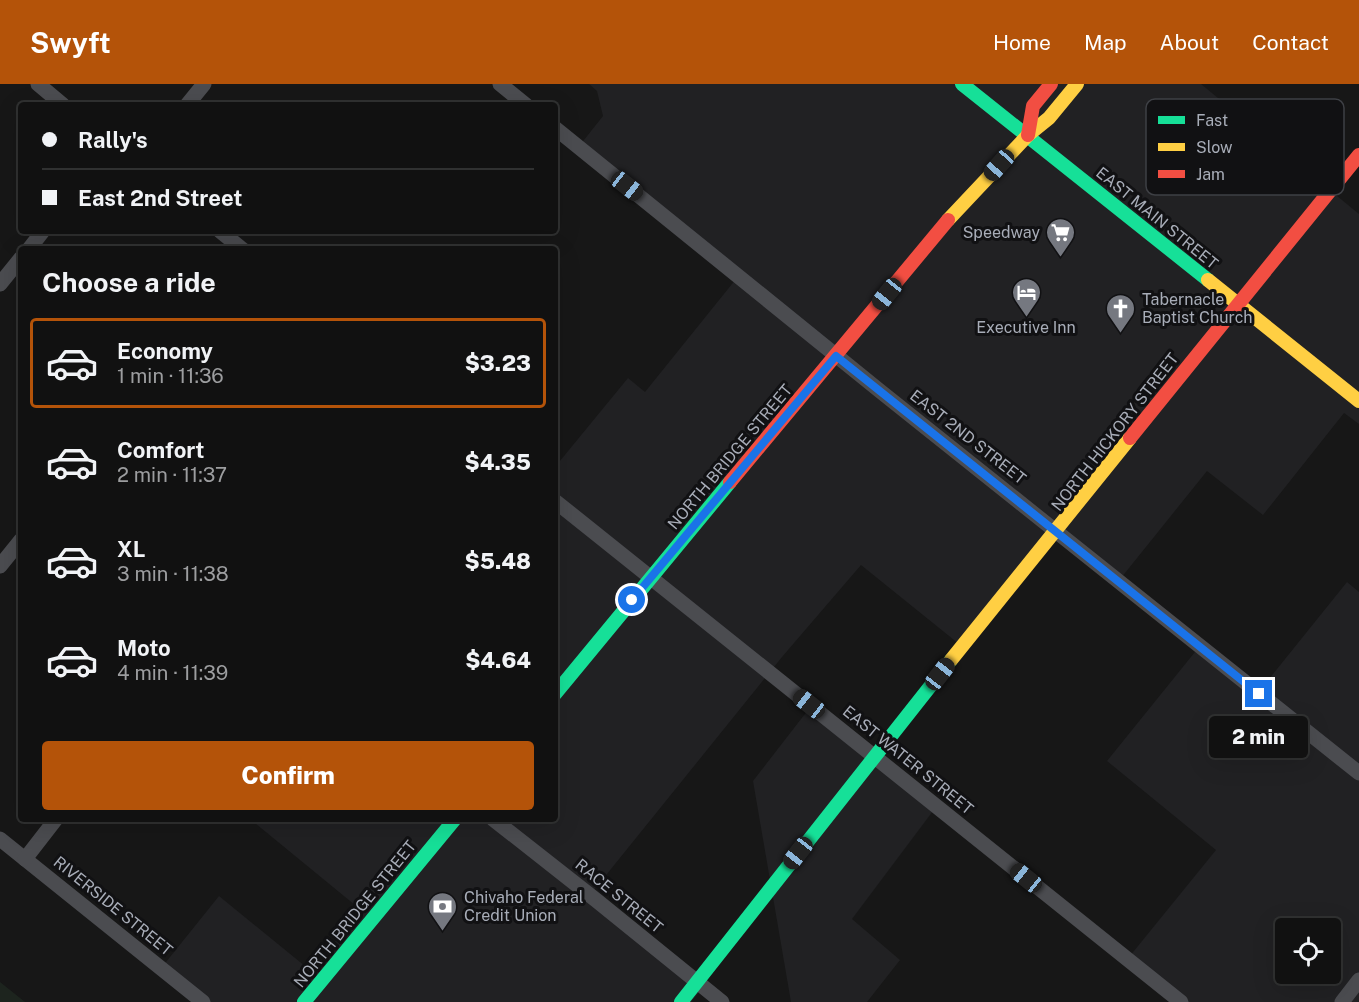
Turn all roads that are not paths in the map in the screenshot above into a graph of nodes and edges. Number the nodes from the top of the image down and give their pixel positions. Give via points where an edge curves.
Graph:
1 (38, 84) edge
2 (204, 84) edge
3 (962, 84) edge
4 (1052, 84) edge
5 (1077, 84) edge
6 (504, 85) edge
7 (59, 102) edge
8 (189, 102) edge
9 (523, 102) edge
10 (558, 130) edge
11 (1028, 135) junction
12 (1359, 155) edge
13 (1344, 173) edge
14 (1327, 195) edge
15 (41, 234) edge
16 (224, 234) edge
17 (31, 246) edge
18 (238, 246) edge
19 (18, 262) edge
20 (0, 284) edge
21 (1238, 304) junction
22 (836, 356) junction
23 (1359, 401) edge
24 (558, 503) edge
25 (1057, 531) junction
26 (18, 544) edge
27 (0, 566) edge
28 (651, 577) junction
29 (558, 690) edge
30 (874, 755) junction
31 (1359, 773) edge
32 (55, 822) edge
33 (453, 822) edge
34 (497, 822) edge
35 (0, 839) edge
36 (25, 859) junction
37 (1359, 980) edge
38 (697, 982) junction
39 (203, 1002) edge
40 (304, 1002) edge
41 (681, 1002) edge
42 (722, 1002) edge
43 (1181, 1002) edge
44 (1342, 1002) edge

1 - 7 street
2 - 8 street
3 - 11 main road, EAST MAIN STREET
4 - 11 main road via 1034,106
5 - 11 main road, NORTH BRIDGE STREET via 1049,118
6 - 9 street
10 - 22 street, EAST 2ND STREET
11 - 21 main road, EAST MAIN STREET
11 - 22 main road, NORTH BRIDGE STREET via 937,232
12 - 13 main road, NORTH HICKORY STREET
14 - 21 main road, NORTH HICKORY STREET
15 - 17 street
16 - 18 street
19 - 20 street
21 - 23 main road, EAST MAIN STREET
21 - 25 main road, NORTH HICKORY STREET
22 - 25 street, EAST 2ND STREET
22 - 28 main road, NORTH BRIDGE STREET
24 - 28 street, EAST WATER STREET
25 - 30 main road, NORTH HICKORY STREET
25 - 31 street, EAST 2ND STREET
26 - 27 street
28 - 29 main road, NORTH BRIDGE STREET
28 - 30 street, EAST WATER STREET
30 - 38 main road, NORTH HICKORY STREET
30 - 43 street, EAST WATER STREET
32 - 36 street
33 - 40 main road, NORTH BRIDGE STREET
34 - 38 street, RACE STREET
35 - 36 street, RIVERSIDE STREET
36 - 39 street, RIVERSIDE STREET
37 - 44 street
38 - 41 main road, NORTH HICKORY STREET
38 - 42 street, RACE STREET

